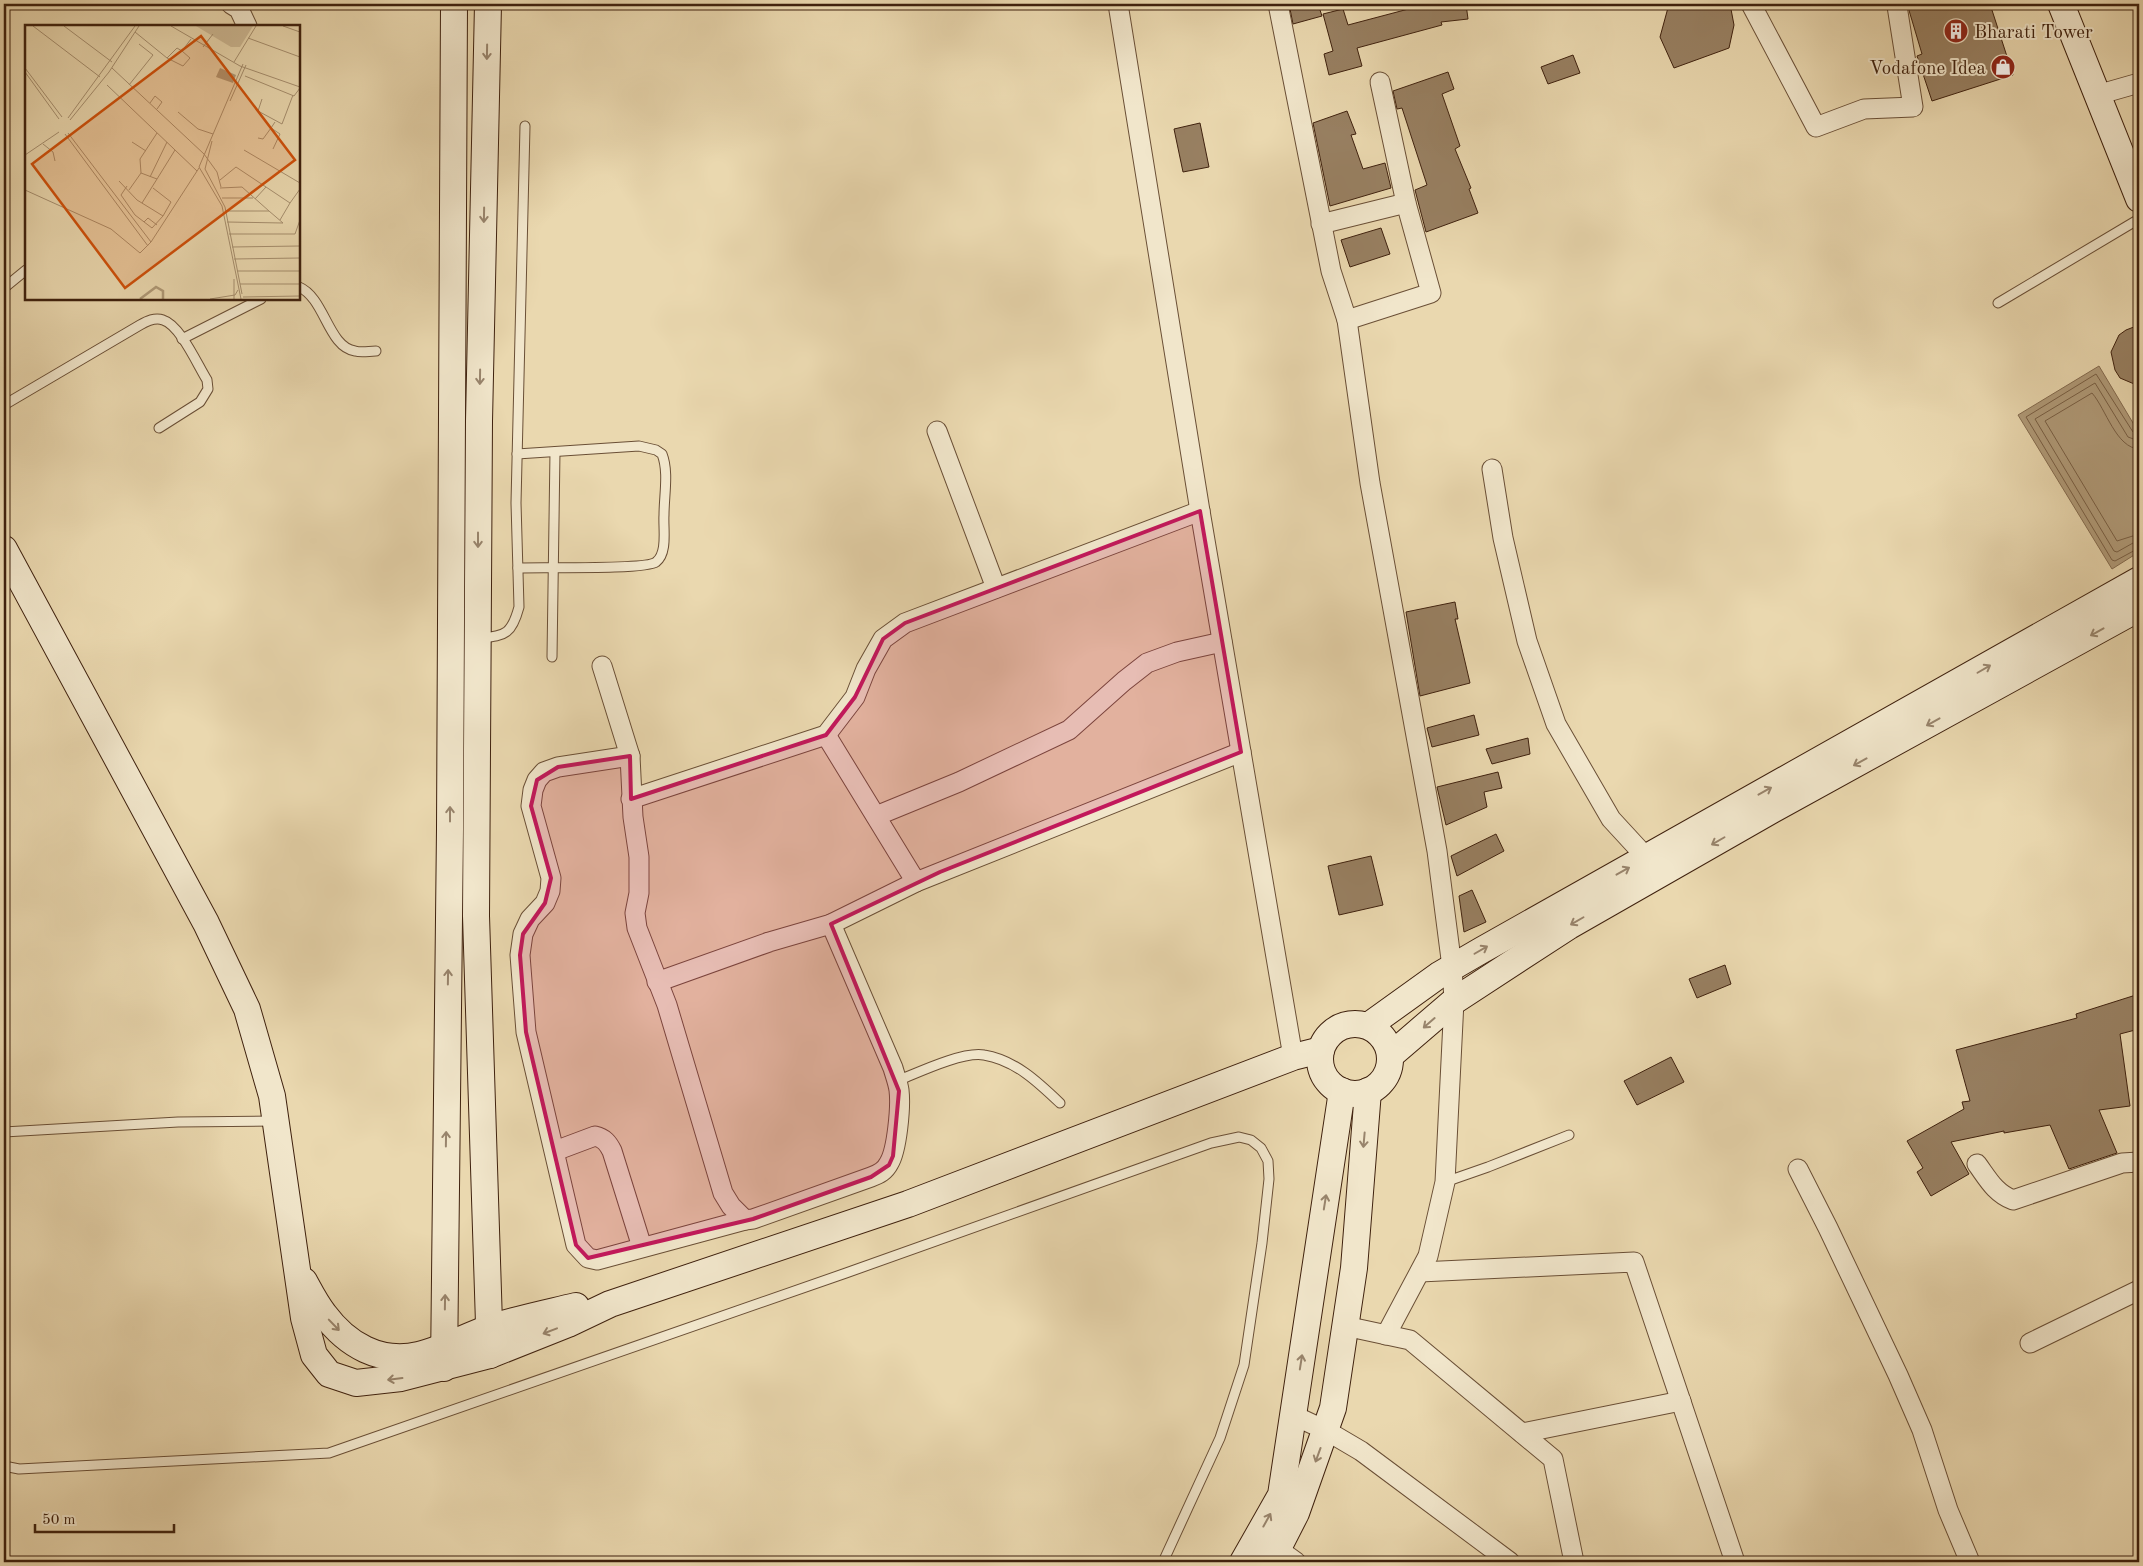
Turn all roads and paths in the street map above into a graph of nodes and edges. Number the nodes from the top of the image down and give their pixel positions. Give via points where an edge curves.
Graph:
1 (231, 4) edge
2 (454, 4) edge
3 (488, 4) edge
4 (1118, 4) edge
5 (1278, 4) edge
6 (1751, 4) edge
7 (1899, 4) edge
8 (2061, 4) edge
9 (247, 25) edge
10 (1380, 82) dead end
11 (2139, 83) edge
12 (2097, 95) junction
13 (525, 126) dead end
14 (2139, 199) edge
15 (1406, 203) junction
16 (2139, 219) edge
17 (1320, 224) junction
18 (25, 271) edge
19 (4, 288) edge
20 (300, 288) edge
21 (258, 300) edge
22 (1998, 303) dead end
23 (1347, 320) junction
24 (182, 339) junction
25 (376, 351) dead end
26 (4, 405) edge
27 (159, 428) dead end
28 (937, 432) dead end
29 (555, 452) junction
30 (517, 454) junction
31 (1492, 468) dead end
32 (1200, 511) junction
33 (4, 549) edge
34 (552, 566) junction
35 (518, 568) junction
36 (2139, 580) edge
37 (996, 588) junction
38 (2139, 608) edge
39 (478, 638) junction
40 (1222, 642) junction
41 (552, 657) dead end
42 (602, 666) dead end
43 (1953, 699) junction
44 (1895, 731) junction
45 (826, 735) junction
46 (1241, 752) junction
47 (630, 756) junction
48 (631, 799) junction
49 (876, 816) junction
50 (1646, 858) junction
51 (916, 882) junction
52 (831, 924) junction
53 (1452, 967) junction
54 (657, 982) junction
55 (1454, 1001) junction
56 (1368, 1026) junction
57 (1321, 1050) junction
58 (1390, 1056) junction
59 (1293, 1058) junction
60 (896, 1082) junction
61 (1342, 1091) junction
62 (1368, 1091) junction
63 (1060, 1103) dead end
64 (276, 1122) junction
65 (4, 1132) edge
66 (1569, 1135) dead end
67 (555, 1151) junction
68 (2139, 1162) edge
69 (1977, 1164) dead end
70 (1798, 1170) dead end
71 (1444, 1182) junction
72 (745, 1220) junction
73 (642, 1248) junction
74 (298, 1270) junction
75 (1420, 1272) junction
76 (2139, 1290) edge
77 (610, 1304) junction
78 (1345, 1326) junction
79 (489, 1328) junction
80 (1386, 1335) junction
81 (2030, 1343) dead end
82 (490, 1355) junction
83 (444, 1357) junction
84 (1681, 1401) junction
85 (1293, 1416) junction
86 (1327, 1431) junction
87 (1522, 1433) junction
88 (4, 1466) edge
89 (1282, 1558) edge
90 (1163, 1562) edge
91 (1243, 1562) edge
92 (1510, 1562) edge
93 (1574, 1562) edge
94 (1735, 1562) edge
95 (1970, 1562) edge

1 - 9 street via 239,9
83 -> 2 street
3 -> 39 street via 479,412
4 - 32 street
5 - 17 street
6 - 7 street via 1816,127 1864,109 1913,107
8 - 12 street
10 - 15 street
11 - 12 street
12 - 14 street
13 - 30 lane
15 - 17 street
15 - 23 street via 1431,293
16 - 22 lane
17 - 23 street via 1330,272
18 - 19 lane
20 - 25 lane via 312,296 338,340 347,348 356,352
21 - 24 lane
23 - 53 street via 1370,483 1437,851
24 - 26 lane via 169,322 151,319
24 - 27 lane via 207,380 208,389 200,402
28 - 37 street
29 - 30 lane
29 - 34 lane
29 - 34 lane via 640,446 662,454 665,468 663,550 656,562 649,566
30 - 35 lane
31 - 50 street via 1503,538 1526,641 1556,724 1611,819
32 - 37 street
32 - 40 street
33 - 64 street via 206,923 247,1009 272,1096
34 - 35 lane
34 - 41 lane
35 - 39 lane via 519,607 515,621 507,633
43 -> 36 street
37 - 45 street via 905,623 883,639 855,697
38 -> 43 street
39 - 79 street via 476,916
40 - 46 street
40 - 49 street via 1177,652 1147,663 1069,730 959,782
42 - 47 street
43 - 44 street
50 -> 44 street
44 -> 55 street via 1772,810 1569,926
45 - 48 street
45 - 49 street
46 - 51 street
46 - 59 street
47 - 48 street
47 - 67 street via 558,767 544,772 533,790 531,806 551,878 550,891 523,934 520,955 526,1032
48 - 54 street via 639,858 637,928
49 - 51 street
53 -> 50 street
51 - 52 street
52 - 54 street via 769,942
52 - 60 street via 893,1068
53 - 55 street
53 - 56 street
54 - 72 street via 667,1004 723,1193
55 -> 58 street
55 - 71 street
56 - 57 street via 1345,1025 1330,1035
56 - 58 street via 1384,1039
57 - 59 street
57 - 61 street via 1326,1079
58 - 62 street via 1390,1065 1382,1081
59 - 77 street via 908,1204
60 - 63 lane via 945,1061 982,1054 1009,1062 1036,1080
60 - 72 street via 899,1091 893,1156 882,1172
61 - 62 street
85 -> 61 street
62 -> 78 street via 1354,1268
64 - 65 lane via 178,1122
64 - 74 street
66 - 71 lane
67 - 73 street via 595,1136 608,1143
67 - 73 street via 576,1245 581,1253 596,1260
68 - 69 street via 2122,1163 2013,1200 1994,1188
70 - 95 street via 1898,1375 1922,1430 1948,1510
71 - 75 street via 1428,1256
72 - 73 street
74 -> 83 street via 323,1314 361,1347 378,1356
83 -> 74 street via 401,1378 356,1383 329,1374 314,1355 304,1318
75 - 80 street
75 - 84 street via 1634,1262
76 - 81 street
77 - 79 street via 577,1306
77 -> 82 street
78 - 80 street
78 - 86 street via 1334,1408
79 - 82 street
79 - 83 street
80 - 87 street via 1410,1340
82 - 83 street
84 - 87 street
84 - 94 street
85 - 86 street
91 -> 85 street via 1281,1495
86 -> 89 street
86 - 92 street via 1361,1451
87 - 93 street via 1553,1459
88 - 90 lane via 19,1470 329,1453 1211,1142 1239,1137 1251,1140 1261,1148 1268,1161 1269,1179 1244,1365 1220,1438

